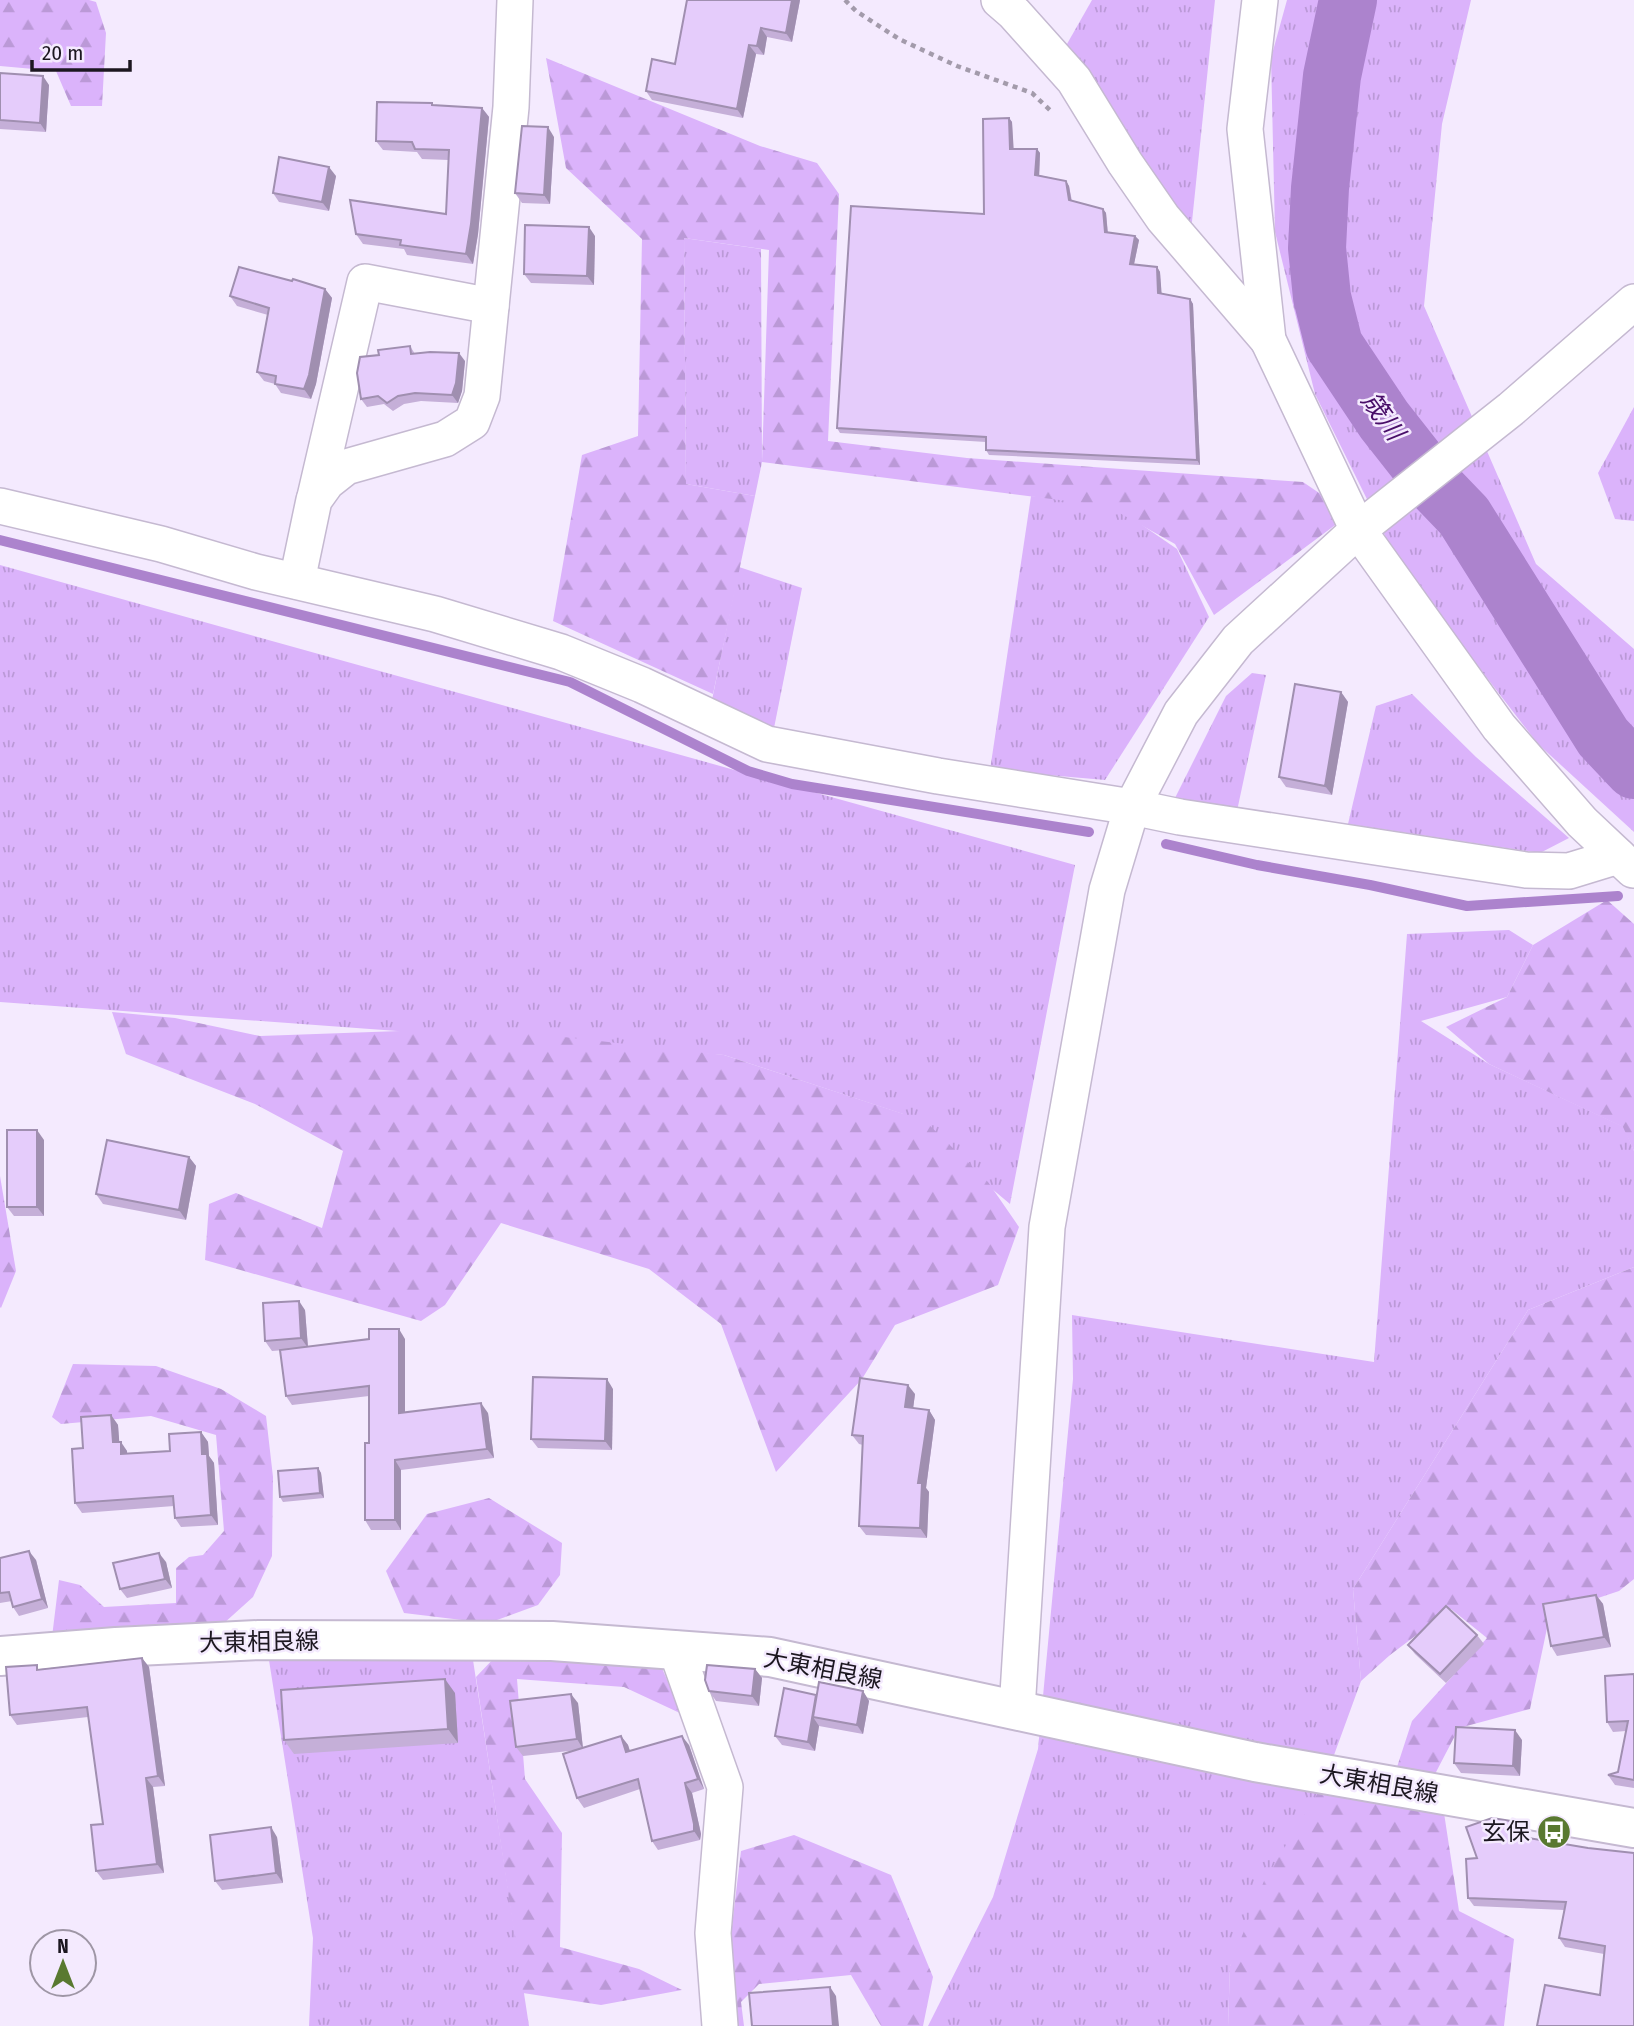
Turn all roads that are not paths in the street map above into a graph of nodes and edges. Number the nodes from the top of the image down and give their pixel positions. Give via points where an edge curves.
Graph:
1 (514, 0) edge
2 (999, 0) edge
3 (1261, 0) edge
4 (1634, 302) edge
5 (491, 306) junction
6 (1268, 340) junction
7 (314, 500) junction
8 (0, 506) edge
9 (1358, 530) junction
10 (297, 581) junction
11 (1132, 807) junction
12 (1626, 864) edge
13 (676, 1649) junction
14 (0, 1657) edge
15 (1017, 1710) junction
16 (1634, 1828) edge
17 (720, 2026) edge

1 - 5 street via 511,107
2 - 6 street via 1074,80 1163,218
3 - 6 street via 1245,129
4 - 9 street via 1511,409
5 - 7 street via 482,396 472,422 445,439 346,467
5 - 7 street via 365,282
6 - 9 street
7 - 10 street
8 - 10 street
9 - 11 street via 1238,640 1181,713
9 - 12 street via 1499,727
10 - 11 street via 435,614 561,652 767,744
11 - 12 street via 1527,870 1569,871
11 - 15 street via 1107,890 1047,1227
13 - 14 main road, 大東相良線 via 552,1641 259,1640
13 - 15 main road, 大東相良線 via 770,1657
13 - 17 street via 725,1787 713,1933
15 - 16 main road, 大東相良線 via 1255,1762

